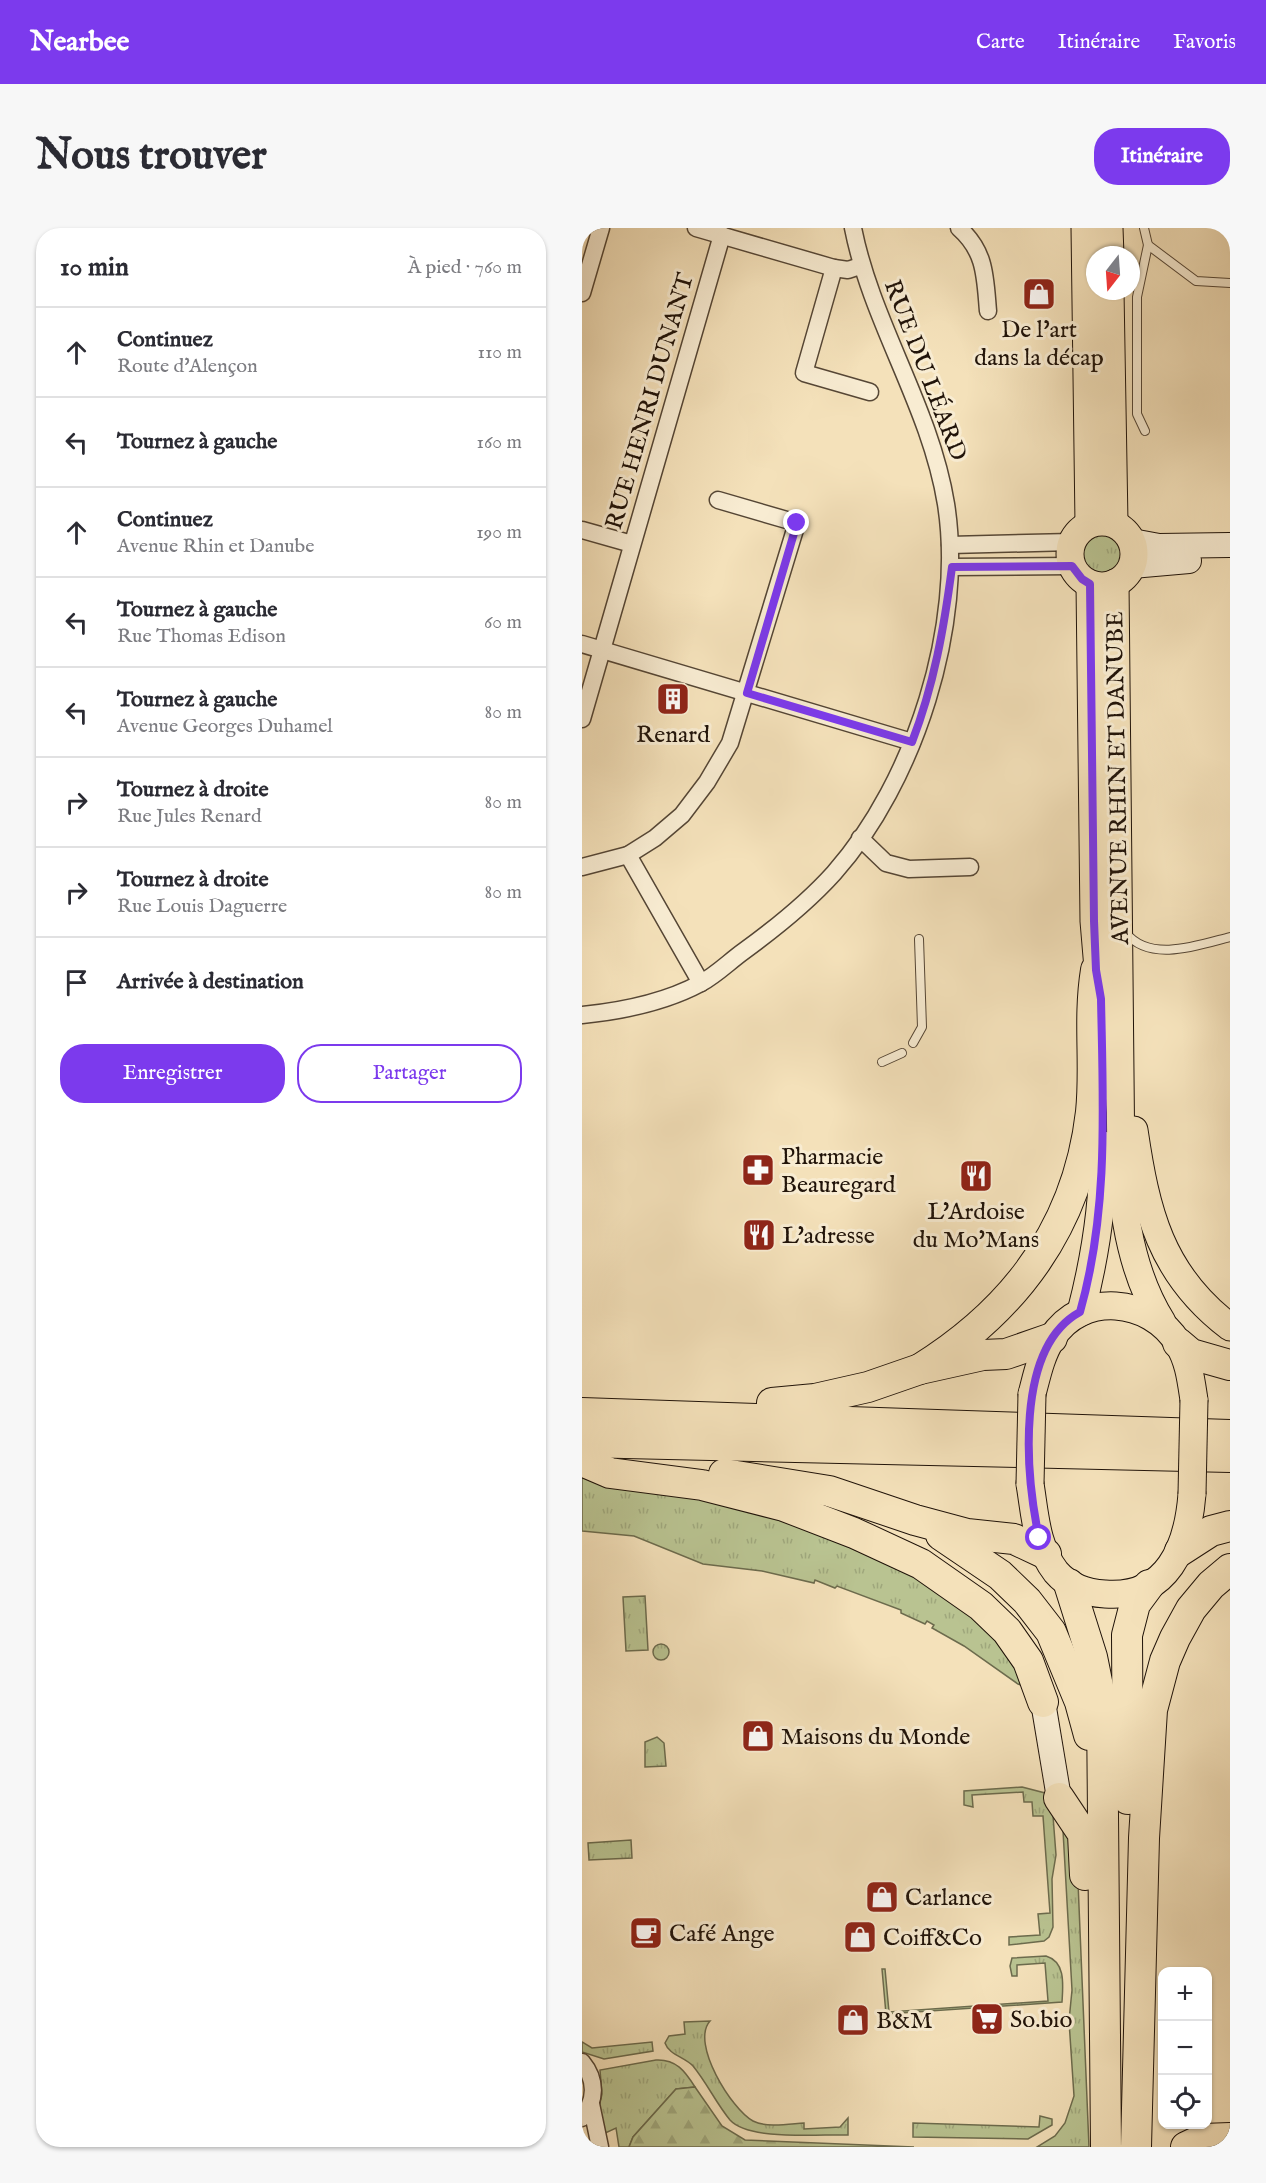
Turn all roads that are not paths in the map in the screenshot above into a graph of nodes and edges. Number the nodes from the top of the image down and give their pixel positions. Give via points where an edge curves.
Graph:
1 (601, 228) edge
2 (696, 228) edge
3 (959, 228) edge
4 (1085, 228) edge
5 (1109, 228) edge
6 (1144, 228) edge
7 (858, 229) edge
8 (723, 232) edge
9 (1148, 245) junction
10 (1110, 246) edge
11 (860, 266) junction
12 (834, 268) junction
13 (1230, 283) edge
14 (582, 293) edge
15 (1110, 300) edge
16 (988, 311) dead end
17 (870, 392) dead end
18 (1145, 431) dead end
19 (718, 500) dead end
20 (582, 531) edge
21 (632, 544) junction
22 (950, 545) junction
23 (1230, 545) edge
24 (1102, 554) junction
25 (1230, 561) edge
26 (952, 567) junction
27 (582, 644) edge
28 (602, 651) junction
29 (747, 693) junction
30 (582, 718) edge
31 (912, 742) junction
32 (860, 838) junction
33 (628, 855) junction
34 (582, 867) edge
35 (970, 867) dead end
36 (1118, 921) junction
37 (1230, 937) edge
38 (919, 939) dead end
39 (1107, 972) junction
40 (701, 983) junction
41 (582, 1015) edge
42 (1119, 1035) junction
43 (913, 1043) dead end
44 (902, 1053) dead end
45 (882, 1062) dead end
46 (1080, 1312) junction
47 (1230, 1327) edge
48 (1170, 1333) junction
49 (1052, 1338) junction
50 (1230, 1365) edge
51 (920, 1369) junction
52 (582, 1413) edge
53 (635, 1414) junction
54 (1230, 1435) edge
55 (582, 1442) edge
56 (1230, 1457) edge
57 (582, 1461) edge
58 (915, 1520) junction
59 (1230, 1526) edge
60 (1180, 1551) junction
61 (1046, 1554) junction
62 (1230, 1569) edge
63 (1069, 1584) junction
64 (1149, 1585) junction
65 (1043, 1702) joint
66 (1059, 1798) joint
67 (1103, 1896) junction
68 (1104, 1976) junction
69 (582, 2062) edge
70 (586, 2111) edge
71 (1230, 2138) edge
72 (1115, 2145) edge
73 (600, 2147) edge
74 (1136, 2147) edge
75 (1186, 2147) edge

1 - 14 street
2 - 8 street
3 - 16 street via 983,262
4 - 24 main road, AVENUE RHIN ET DANUBE
5 - 10 main road
6 - 9 lane
7 - 11 street, RUE DU LÉARD
8 - 12 street
8 - 21 street, RUE HENRI DUNANT
9 - 13 lane via 1196,281
9 - 18 lane via 1137,297 1137,414
11 - 12 street via 848,270
11 - 22 street, RUE DU LÉARD via 938,460
12 - 17 street via 804,373
15 - 24 main road, AVENUE RHIN ET DANUBE
19 - 29 street via 797,523
20 - 21 street
21 - 28 street, RUE HENRI DUNANT
22 - 24 street
22 - 26 street, RUE DU LÉARD
23 - 24 street via 1159,546
24 - 25 street via 1160,562
24 - 26 street
24 - 36 main road, AVENUE RHIN ET DANUBE
24 - 39 main road, AVENUE RHIN ET DANUBE
26 - 31 street, RUE DU LÉARD via 939,656
27 - 28 street
28 - 29 street
28 - 30 street, RUE HENRI DUNANT
29 - 31 street
29 - 33 street via 730,743 707,782 682,815
31 - 32 street, RUE DU LÉARD
32 - 35 street via 886,863 909,868
32 - 40 street, RUE DU LÉARD via 836,871 783,922
33 - 34 street
33 - 40 street
36 - 37 lane via 1127,936 1146,948 1189,947
36 - 39 main road, AVENUE RHIN ET DANUBE
38 - 43 lane via 922,1027
39 - 42 main road
39 - 46 main road via 1101,999 1103,1176 1093,1257
39 - 51 highway via 1090,1005 1090,1113 1080,1165 1066,1208 1036,1264 1009,1298 987,1320
40 - 41 street, RUE DU LÉARD via 628,1010
42 - 47 main road via 1143,1190 1154,1227 1178,1275
42 - 48 main road via 1124,1208 1153,1308
44 - 45 lane
46 - 48 main road via 1105,1305 1121,1306
46 - 49 main road
48 - 50 highway via 1191,1354
48 - 60 main road, bridge via 1190,1372 1194,1400 1192,1494 1187,1535
49 - 51 highway via 1006,1354
49 - 61 main road, bridge via 1043,1354 1032,1394 1030,1484 1039,1538
51 - 53 highway via 868,1387 815,1399 744,1406 648,1404
52 - 53 highway
53 - 54 highway
55 - 56 highway
57 - 58 highway via 670,1467 797,1484
57 - 65 highway via 610,1473 702,1485 784,1506 921,1564 981,1606 1007,1631 1028,1661
58 - 61 highway via 968,1534 1014,1539
58 - 67 highway via 992,1569 1027,1601 1051,1632 1087,1725 1093,1886
59 - 60 highway via 1211,1531
60 - 64 main road via 1163,1575
61 - 63 main road
62 - 74 highway via 1191,1609 1165,1661 1152,1710 1144,1838
63 - 64 main road via 1111,1595
63 - 67 highway via 1086,1634 1102,1706
64 - 72 highway via 1135,1604 1127,1635 1129,2129
65 - 66 street
66 - 68 highway via 1083,1834 1089,1945
67 - 68 highway
68 - 72 highway
69 - 70 street via 593,2084
70 - 73 street
71 - 75 highway via 1203,2139

